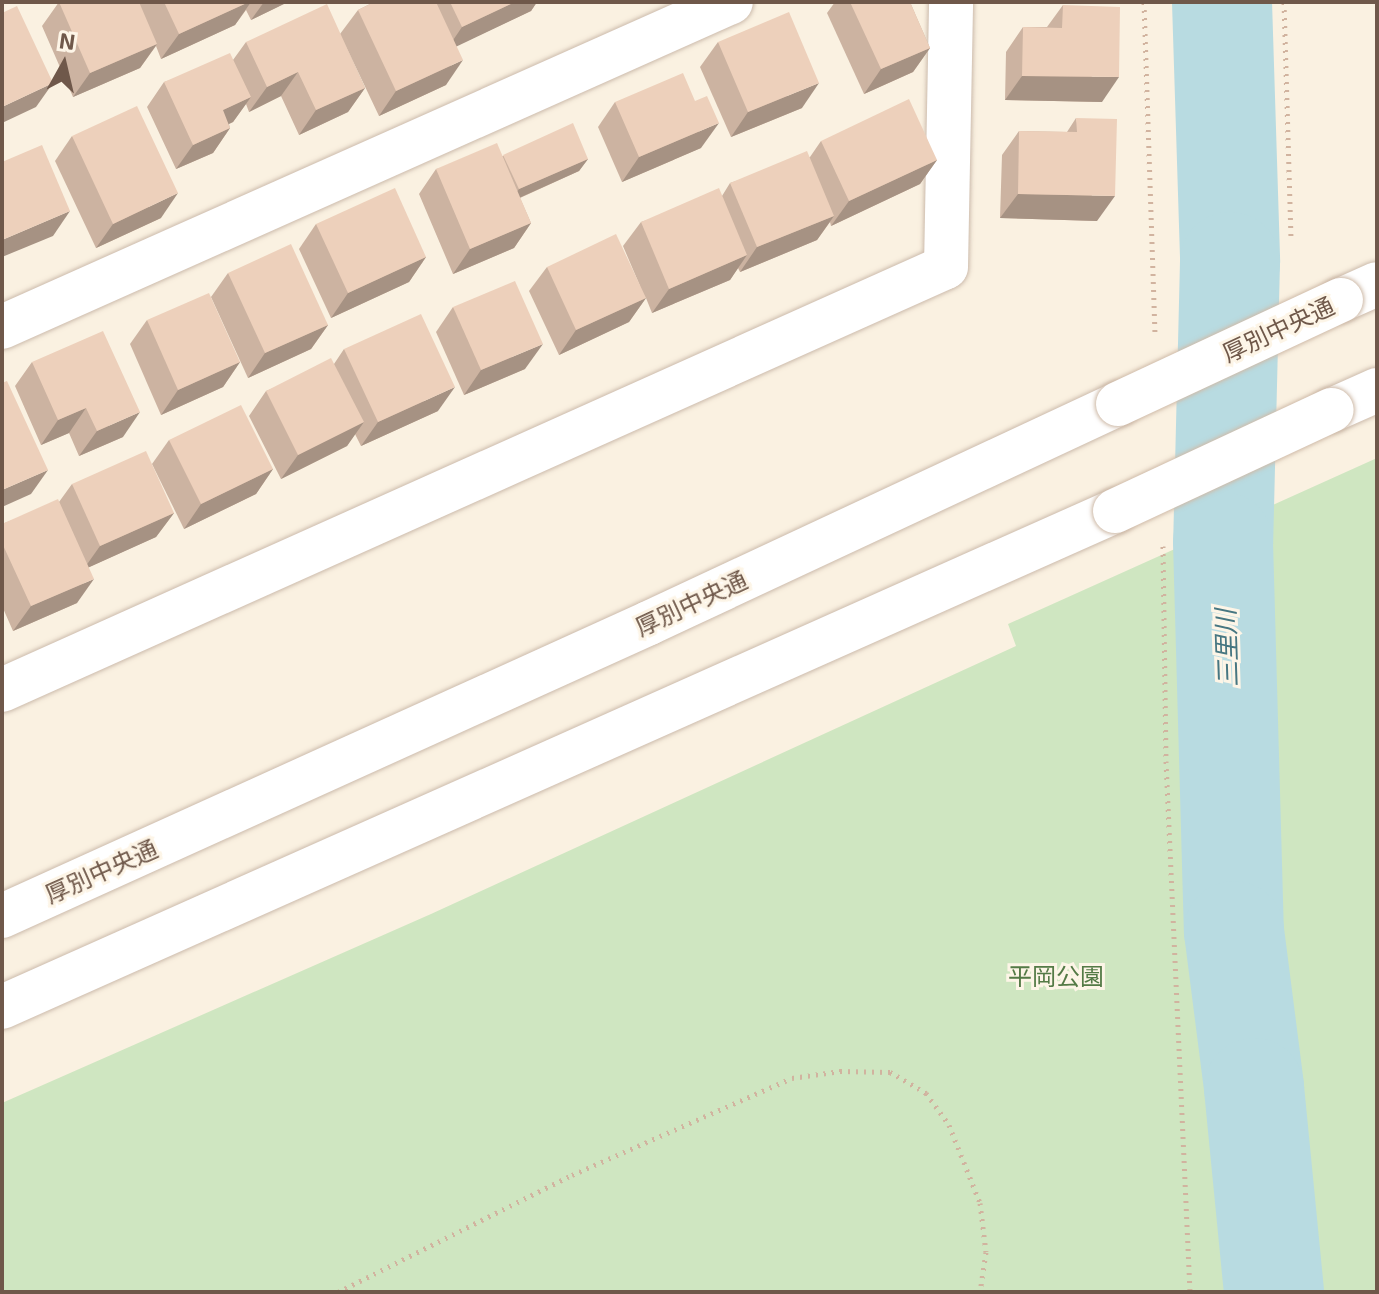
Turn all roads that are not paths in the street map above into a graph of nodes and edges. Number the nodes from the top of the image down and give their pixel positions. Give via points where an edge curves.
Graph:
1 (731, 2) edge
2 (951, 2) edge
3 (1359, 292) edge
4 (2, 327) edge
5 (1377, 390) edge
6 (2, 690) edge
7 (2, 916) edge
8 (2, 1007) edge

1 - 4 main road
2 - 6 main road via 946,267
3 - 7 main road, 厚別中央通, bridge via 649,623
5 - 8 main road, bridge

